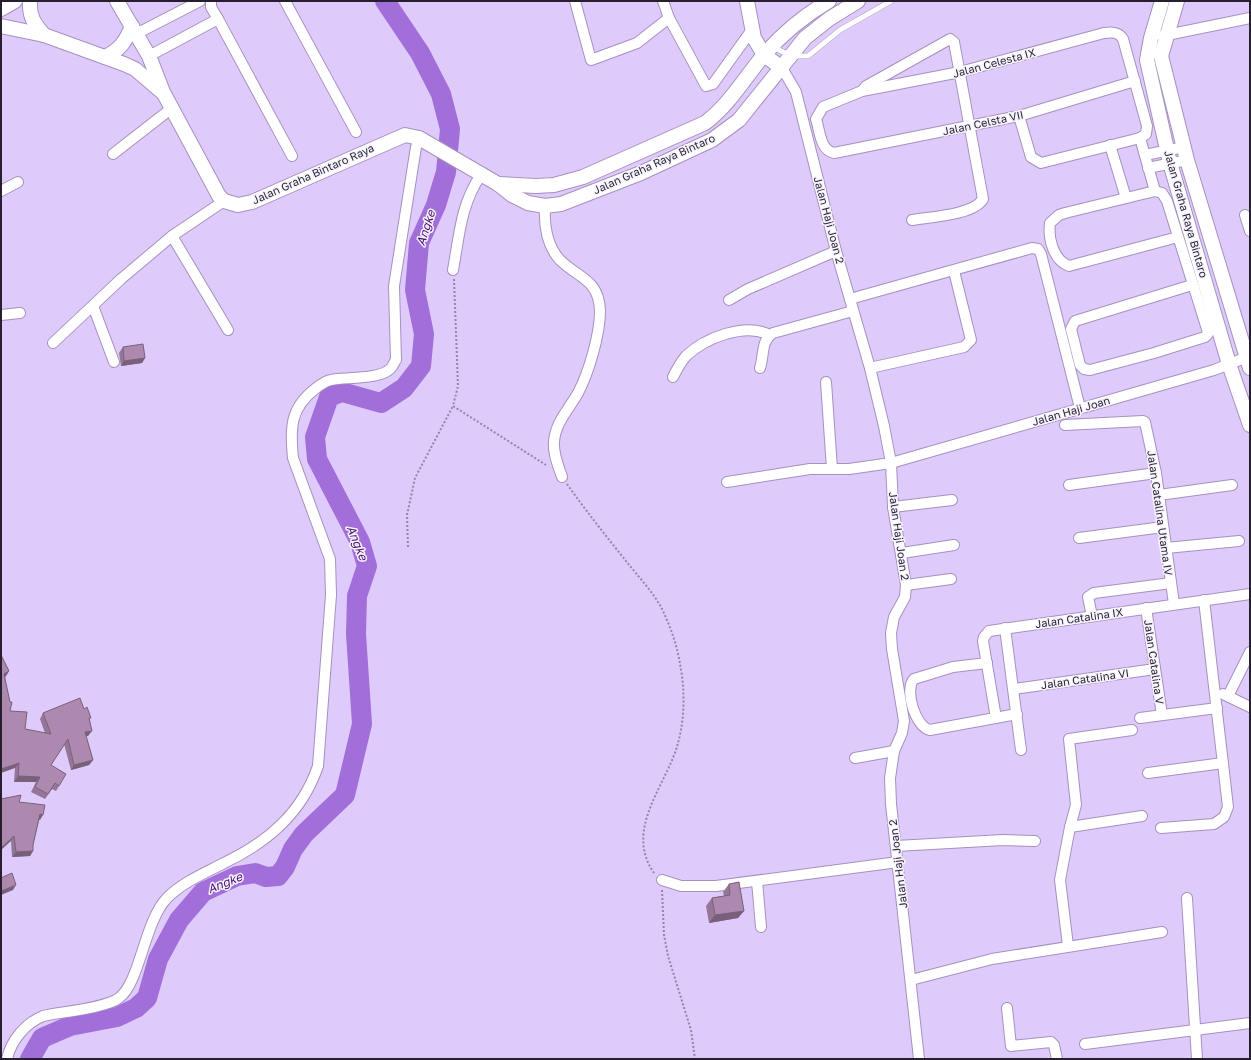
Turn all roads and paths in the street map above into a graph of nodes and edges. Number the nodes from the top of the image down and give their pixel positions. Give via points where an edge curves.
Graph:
1 (15, 1) edge
2 (30, 1) edge
3 (117, 1) edge
4 (200, 1) edge
5 (211, 1) edge
6 (284, 1) edge
7 (575, 1) edge
8 (663, 1) edge
9 (747, 1) edge
10 (829, 1) edge
11 (858, 1) edge
12 (891, 1) edge
13 (1162, 1) edge
14 (1177, 1) edge
15 (1, 9) edge
16 (669, 18) junction
17 (1250, 18) edge
18 (218, 19) junction
19 (1, 26) edge
20 (134, 30) junction
21 (752, 31) junction
22 (44, 35) junction
23 (1166, 35) junction
24 (1151, 38) junction
25 (768, 51) junction
26 (149, 56) junction
27 (791, 56) junction
28 (105, 57) junction
29 (782, 68) junction
30 (960, 72) junction
31 (1135, 81) junction
32 (862, 91) junction
33 (162, 92) junction
34 (172, 108) junction
35 (1019, 116) junction
36 (971, 127) junction
37 (356, 132) dead end
38 (419, 138) junction
39 (1140, 138) junction
40 (1110, 145) junction
41 (828, 152) joint
42 (1185, 153) junction
43 (113, 154) dead end
44 (1145, 155) junction
45 (292, 156) dead end
46 (1169, 157) junction
47 (1148, 168) junction
48 (475, 172) junction
49 (18, 182) dead end
50 (498, 184) junction
51 (1, 191) edge
52 (1155, 191) junction
53 (1126, 198) junction
54 (224, 201) junction
55 (545, 206) junction
56 (1245, 215) dead end
57 (912, 220) dead end
58 (1250, 231) edge
59 (172, 236) junction
60 (1178, 237) junction
61 (836, 251) junction
62 (453, 270) joint
63 (954, 271) junction
64 (1192, 285) junction
65 (850, 299) junction
66 (729, 300) dead end
67 (93, 306) junction
68 (853, 311) junction
69 (20, 313) dead end
70 (1, 315) edge
71 (228, 330) dead end
72 (770, 335) junction
73 (53, 343) dead end
74 (1249, 360) edge
75 (114, 362) dead end
76 (1229, 364) junction
77 (760, 368) dead end
78 (870, 368) junction
79 (673, 377) dead end
80 (826, 382) dead end
81 (453, 406) junction
82 (1080, 408) junction
83 (1065, 425) dead end
84 (1250, 425) edge
85 (890, 463) junction
86 (832, 469) junction
87 (1156, 473) junction
88 (562, 477) junction
89 (727, 482) dead end
90 (1069, 485) dead end
91 (1232, 485) dead end
92 (1159, 494) junction
93 (952, 500) dead end
94 (893, 507) junction
95 (1163, 527) junction
96 (1079, 538) dead end
97 (1239, 541) dead end
98 (954, 545) dead end
99 (408, 547) dead end
100 (1166, 548) junction
101 (902, 553) junction
102 (951, 578) dead end
103 (1171, 583) junction
104 (906, 585) junction
105 (1250, 594) edge
106 (1204, 600) junction
107 (1174, 604) junction
108 (1146, 608) junction
109 (1092, 616) junction
110 (1005, 628) junction
111 (1250, 652) edge
112 (987, 663) junction
113 (1155, 669) junction
114 (1014, 689) junction
115 (1215, 690) junction
116 (1228, 696) junction
117 (1250, 707) edge
118 (1217, 708) junction
119 (1017, 714) junction
120 (1162, 715) junction
121 (996, 718) junction
122 (1140, 718) dead end
123 (1132, 730) dead end
124 (1020, 750) dead end
125 (894, 751) junction
126 (855, 758) dead end
127 (1223, 763) junction
128 (1148, 773) dead end
129 (1142, 816) dead end
130 (1070, 827) junction
131 (1161, 828) dead end
132 (1035, 841) dead end
133 (896, 846) junction
134 (898, 862) junction
135 (662, 880) junction
136 (757, 881) junction
137 (1187, 898) dead end
138 (761, 927) dead end
139 (1162, 932) dead end
140 (1068, 946) junction
141 (910, 980) junction
142 (1007, 1008) dead end
143 (1250, 1023) edge
144 (1195, 1028) junction
145 (1085, 1044) dead end
146 (7, 1059) edge
147 (695, 1059) edge
148 (919, 1059) edge
149 (1057, 1059) edge
150 (1197, 1059) edge

1 - 15 main road
2 - 22 main road via 30,15
3 - 20 main road
4 - 20 street
5 - 18 street via 211,7
6 - 37 street
7 - 16 street via 591,60 637,43
8 - 16 street
9 - 21 main road
10 - 25 main road, Jalan Graha Raya Bintaro via 794,26
11 - 27 main road, Jalan Graha Raya Bintaro via 805,38
12 - 27 lane via 840,30 808,56
13 - 24 main road, Jalan Graha Raya Bintaro
14 - 23 main road, Jalan Graha Raya Bintaro
16 - 21 street via 706,86 713,84
17 - 23 street
18 - 26 street
18 - 45 street
19 - 22 main road
20 - 26 main road
20 - 28 main road via 117,51
21 - 25 main road
22 - 28 main road
23 - 24 street
23 - 42 main road, Jalan Graha Raya Bintaro via 1161,56
24 - 46 main road, Jalan Graha Raya Bintaro via 1147,60
25 - 27 lane
25 - 29 main road
25 - 50 main road, Jalan Graha Raya Bintaro via 718,113 705,123 583,177 554,185
26 - 33 main road
27 - 29 main road, Jalan Graha Raya Bintaro
28 - 33 main road via 135,69
29 - 55 main road, Jalan Graha Raya Bintaro via 739,120 712,140 641,173 561,204
29 - 61 street, Jalan Haji Joan 2 via 796,92
30 - 31 street, Jalan Celesta IX via 1104,33 1117,33 1123,39
30 - 32 street, Jalan Celesta IX
30 - 32 street, Jalan Celesta IX via 950,38 866,86
30 - 36 street
31 - 35 street, Jalan Celsta VII
31 - 39 street via 1147,126 1146,134
32 - 41 street, Jalan Celesta IX via 823,106 819,111 816,120
33 - 34 main road
34 - 43 street
34 - 54 main road via 212,185
35 - 36 street, Jalan Celsta VII
35 - 40 street via 1031,157 1037,162 1044,163
36 - 41 street, Jalan Celsta VII via 834,153
36 - 57 street via 983,193 981,204 957,213
38 - 48 main road, Jalan Graha Bintaro Raya
38 - 54 main road, Jalan Graha Bintaro Raya via 405,135 393,139 252,202 238,205
38 - 146 street via 394,286 396,360 391,368 382,373 353,379 330,380 321,384 305,396 294,414 293,458 330,559 331,595 318,766 311,786 289,818 260,842 228,862 194,878 166,899 152,922 125,993 110,1003 35,1019 16,1039
39 - 40 street
39 - 44 street
40 - 53 street
42 - 46 street
42 - 74 main road, Jalan Graha Raya Bintaro
44 - 46 street
44 - 47 street
46 - 47 street
46 - 76 main road, Jalan Graha Raya Bintaro
47 - 52 street
48 - 50 main road, Jalan Graha Raya Bintaro
48 - 62 street via 473,186 464,209
49 - 51 street
50 - 55 main road, Jalan Graha Raya Bintaro via 528,203
52 - 53 street
52 - 60 street via 1166,197
53 - 60 street via 1065,213 1050,223 1054,251 1063,264 1074,265
54 - 59 street
55 - 88 street via 547,233 555,254 592,285 600,310 591,357 579,391 557,428 554,440 554,453
56 - 58 street
59 - 67 street
59 - 71 street
60 - 64 street
61 - 65 street, Jalan Haji Joan 2
61 - 66 street via 748,289
62 - 81 path via 458,386
63 - 65 street
63 - 78 street via 972,340 969,344
63 - 82 street via 1032,248 1040,251
64 - 64 street via 1207,329 1208,334 1205,337 1090,370 1084,369 1080,364 1071,329 1075,321
65 - 68 street, Jalan Haji Joan 2
67 - 73 street
67 - 75 street
68 - 72 street
68 - 78 street, Jalan Haji Joan 2
69 - 70 street
72 - 77 street via 765,341
72 - 79 street via 763,331 746,330 721,336 692,351 679,365
74 - 76 street, Jalan Haji Joan
76 - 82 street, Jalan Haji Joan
76 - 84 main road, Jalan Graha Raya Bintaro
78 - 85 street, Jalan Haji Joan 2
80 - 86 street
81 - 88 path via 536,457
81 - 99 path via 415,478 407,515
82 - 85 street, Jalan Haji Joan
83 - 87 street, Jalan Catalina Utama IV via 1145,422
85 - 86 street, Jalan Haji Joan
85 - 94 street, Jalan Haji Joan 2
86 - 89 street, Jalan Haji Joan via 810,469
87 - 90 street
87 - 92 street, Jalan Catalina Utama IV
88 - 135 path via 661,606 673,635 683,688 682,722 671,762 647,814 644,833 648,862 653,873
91 - 92 street
92 - 95 street, Jalan Catalina Utama IV
93 - 94 street
94 - 101 street, Jalan Haji Joan 2
95 - 96 street
95 - 100 street, Jalan Catalina Utama IV
97 - 100 street
98 - 101 street
100 - 103 street, Jalan Catalina Utama IV
101 - 104 street, Jalan Haji Joan 2
102 - 104 street
103 - 107 street, Jalan Catalina Utama IV
103 - 109 street via 1094,593 1088,597
104 - 125 street, Jalan Haji Joan 2 via 905,597 894,617 891,633 904,721
105 - 106 street, Jalan Catalina IX
106 - 107 street, Jalan Catalina IX
106 - 115 street
107 - 108 street, Jalan Catalina IX
108 - 109 street, Jalan Catalina IX
108 - 113 street, Jalan Catalina V
109 - 110 street, Jalan Catalina IX
110 - 112 street, Jalan Catalina IX via 992,629 986,634 983,641
110 - 114 street
111 - 116 street
112 - 121 street
112 - 121 street via 953,667 918,676 910,685 912,702 918,720 926,729
113 - 114 street, Jalan Catalina VI
113 - 120 street, Jalan Catalina V
114 - 119 street
115 - 116 street
115 - 118 street
116 - 117 street
118 - 120 street
118 - 127 street
119 - 121 street
119 - 124 street
120 - 122 street
123 - 130 street via 1069,739 1076,805
125 - 126 street
125 - 133 street, Jalan Haji Joan 2 via 890,778
127 - 128 street
127 - 131 street via 1228,807 1224,817 1214,824
129 - 130 street
130 - 140 street via 1060,880
132 - 133 street via 1003,840
133 - 134 street, Jalan Haji Joan 2
134 - 136 street
134 - 141 street, Jalan Haji Joan 2
135 - 136 street via 681,886 698,887
135 - 147 path via 665,942 691,1030
136 - 138 street
137 - 144 street
139 - 140 street
140 - 141 street via 992,959
141 - 148 street, Jalan Haji Joan 2
142 - 149 street via 1012,1048 1051,1042
143 - 144 street
144 - 145 street
144 - 150 street

